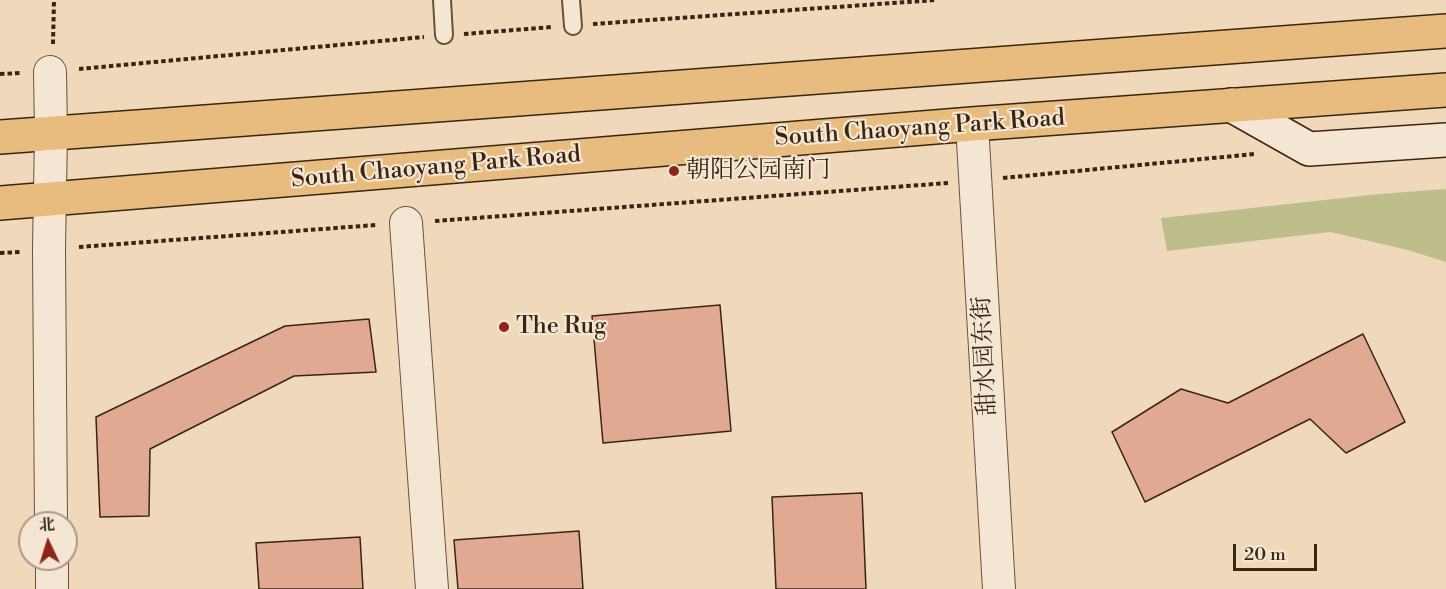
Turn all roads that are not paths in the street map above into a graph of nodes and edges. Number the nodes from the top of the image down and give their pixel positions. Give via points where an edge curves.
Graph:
1 (442, 0) edge
2 (571, 0) edge
3 (573, 26) dead end
4 (1446, 31) edge
5 (444, 35) dead end
6 (50, 72) road end
7 (1446, 90) edge
8 (1231, 105) junction
9 (972, 124) junction
10 (51, 133) junction
11 (0, 137) edge
12 (1446, 140) edge
13 (50, 200) junction
14 (0, 203) edge
15 (406, 223) road end
16 (51, 511) edge
17 (52, 571) edge
18 (52, 589) edge
19 (432, 589) edge
20 (999, 589) edge

1 - 5 lane
2 - 3 lane
4 - 10 main road
6 - 10 street
7 - 8 main road, South Chaoyang Park Road
8 - 9 main road, South Chaoyang Park Road
8 - 12 street via 1310,149
9 - 13 main road, South Chaoyang Park Road
9 - 20 street, 甜水园东街
10 - 11 main road
10 - 13 street
13 - 14 main road, South Chaoyang Park Road
13 - 16 street
15 - 19 street
17 - 18 street

